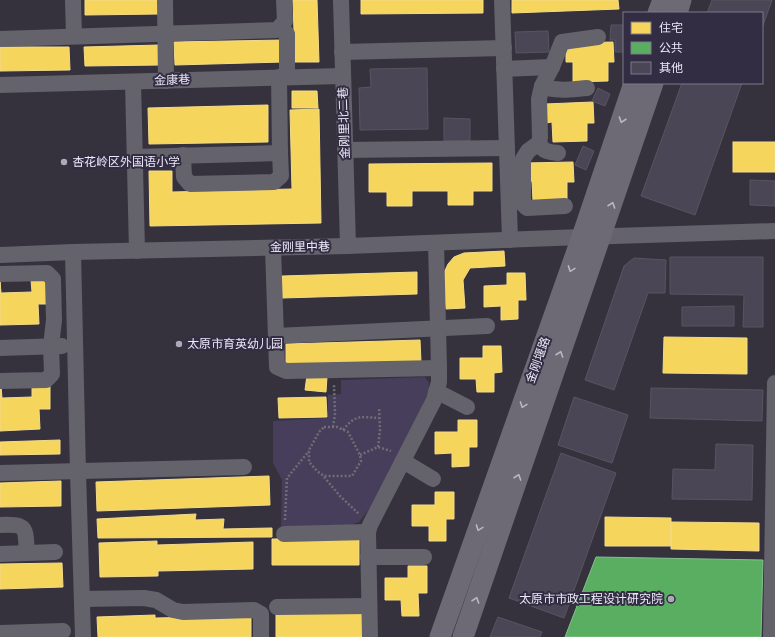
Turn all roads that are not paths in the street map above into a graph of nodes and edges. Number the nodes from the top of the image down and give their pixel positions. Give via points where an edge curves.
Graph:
1 (73, 0) edge
2 (165, 0) edge
3 (284, 0) edge
4 (341, 0) edge
5 (502, 0) edge
6 (663, 0) edge
7 (681, 0) edge
8 (658, 12) edge
9 (677, 12) edge
10 (281, 26) junction
11 (165, 33) junction
12 (74, 36) junction
13 (598, 37) dead end
14 (0, 38) edge
15 (504, 48) junction
16 (342, 52) junction
17 (552, 67) junction
18 (504, 69) junction
19 (343, 76) junction
20 (283, 77) junction
21 (166, 80) junction
22 (133, 82) junction
23 (634, 84) edge
24 (653, 84) edge
25 (0, 85) edge
26 (542, 86) junction
27 (587, 88) dead end
28 (539, 143) junction
29 (507, 148) junction
30 (345, 150) junction
31 (280, 153) junction
32 (558, 153) dead end
33 (183, 155) junction
34 (135, 157) junction
35 (565, 206) dead end
36 (775, 231) edge
37 (592, 237) junction
38 (510, 240) junction
39 (436, 243) junction
40 (348, 246) junction
41 (273, 248) junction
42 (137, 251) junction
43 (73, 252) junction
44 (0, 255) edge
45 (0, 274) edge
46 (487, 326) dead end
47 (438, 328) junction
48 (276, 336) junction
49 (75, 345) junction
50 (51, 346) junction
51 (0, 348) edge
52 (440, 368) junction
53 (0, 381) edge
54 (775, 383) edge
55 (436, 392) junction
56 (467, 406) dead end
57 (404, 458) junction
58 (774, 459) edge
59 (244, 467) dead end
60 (78, 472) junction
61 (0, 473) edge
62 (433, 479) dead end
63 (0, 525) edge
64 (369, 529) junction
65 (774, 529) edge
66 (284, 534) road end
67 (55, 552) dead end
68 (27, 553) junction
69 (0, 554) edge
70 (368, 557) junction
71 (424, 557) dead end
72 (773, 597) edge
73 (82, 599) junction
74 (369, 606) junction
75 (277, 607) dead end
76 (63, 631) dead end
77 (0, 633) edge
78 (83, 637) edge
79 (261, 637) edge
80 (370, 637) edge
81 (440, 637) edge
82 (463, 637) edge
83 (771, 637) edge

1 - 12 street
2 - 11 street
3 - 10 street via 285,20
4 - 16 street, 金刚里北二巷
5 - 15 street
6 - 8 main road
7 - 9 main road
10 - 11 street via 277,30
10 - 20 street via 287,34
11 - 12 street
11 - 21 street
12 - 14 street
13 - 17 street via 562,42
15 - 16 street
15 - 18 street
16 - 19 street, 金刚里北二巷
17 - 18 street
17 - 26 street
18 - 29 street
19 - 20 street, 金康巷
19 - 30 street, 金刚里北二巷
20 - 21 street, 金康巷
20 - 31 street
21 - 22 street, 金康巷
22 - 25 street, 金康巷
22 - 34 street
23 -> 37 main road, 金刚堰路
37 -> 24 main road
26 - 27 street via 558,90
26 - 28 street via 538,99
28 - 32 street via 546,151
28 - 35 street via 528,151 524,159 523,204 527,208
29 - 30 street
29 - 38 street
30 - 40 street, 金刚里北二巷
31 - 33 street
31 - 33 street via 280,176 274,182 190,184 184,177
33 - 34 street
34 - 42 street
36 - 37 street, 金刚里中巷
37 - 38 street, 金刚里中巷
37 -> 81 main road, 金刚堰路
82 -> 37 main road
38 - 39 street, 金刚里中巷
39 - 40 street, 金刚里中巷
39 - 47 street
40 - 41 street, 金刚里中巷
41 - 42 street, 金刚里中巷
41 - 48 street
42 - 43 street, 金刚里中巷
43 - 44 street, 金刚里中巷
43 - 49 street
45 - 50 street via 47,273 53,279 54,320
46 - 47 street
47 - 48 street
47 - 52 street
48 - 52 street via 277,367 286,372
49 - 50 street
49 - 60 street
50 - 51 street
50 - 53 street via 52,374 46,380
52 - 55 street
54 - 58 street
55 - 56 street
55 - 57 street
57 - 62 street
57 - 64 street
58 - 65 street
59 - 60 street
60 - 61 street
60 - 73 street
63 - 68 street via 13,524 21,526 26,531
64 - 66 street
64 - 70 street
65 - 72 street
67 - 68 street
68 - 69 street
70 - 71 street
70 - 74 street
72 - 83 street
73 - 78 street
73 - 79 street via 144,598 156,600 173,610 183,612 254,610 261,614
74 - 75 street
74 - 80 street
76 - 77 street

